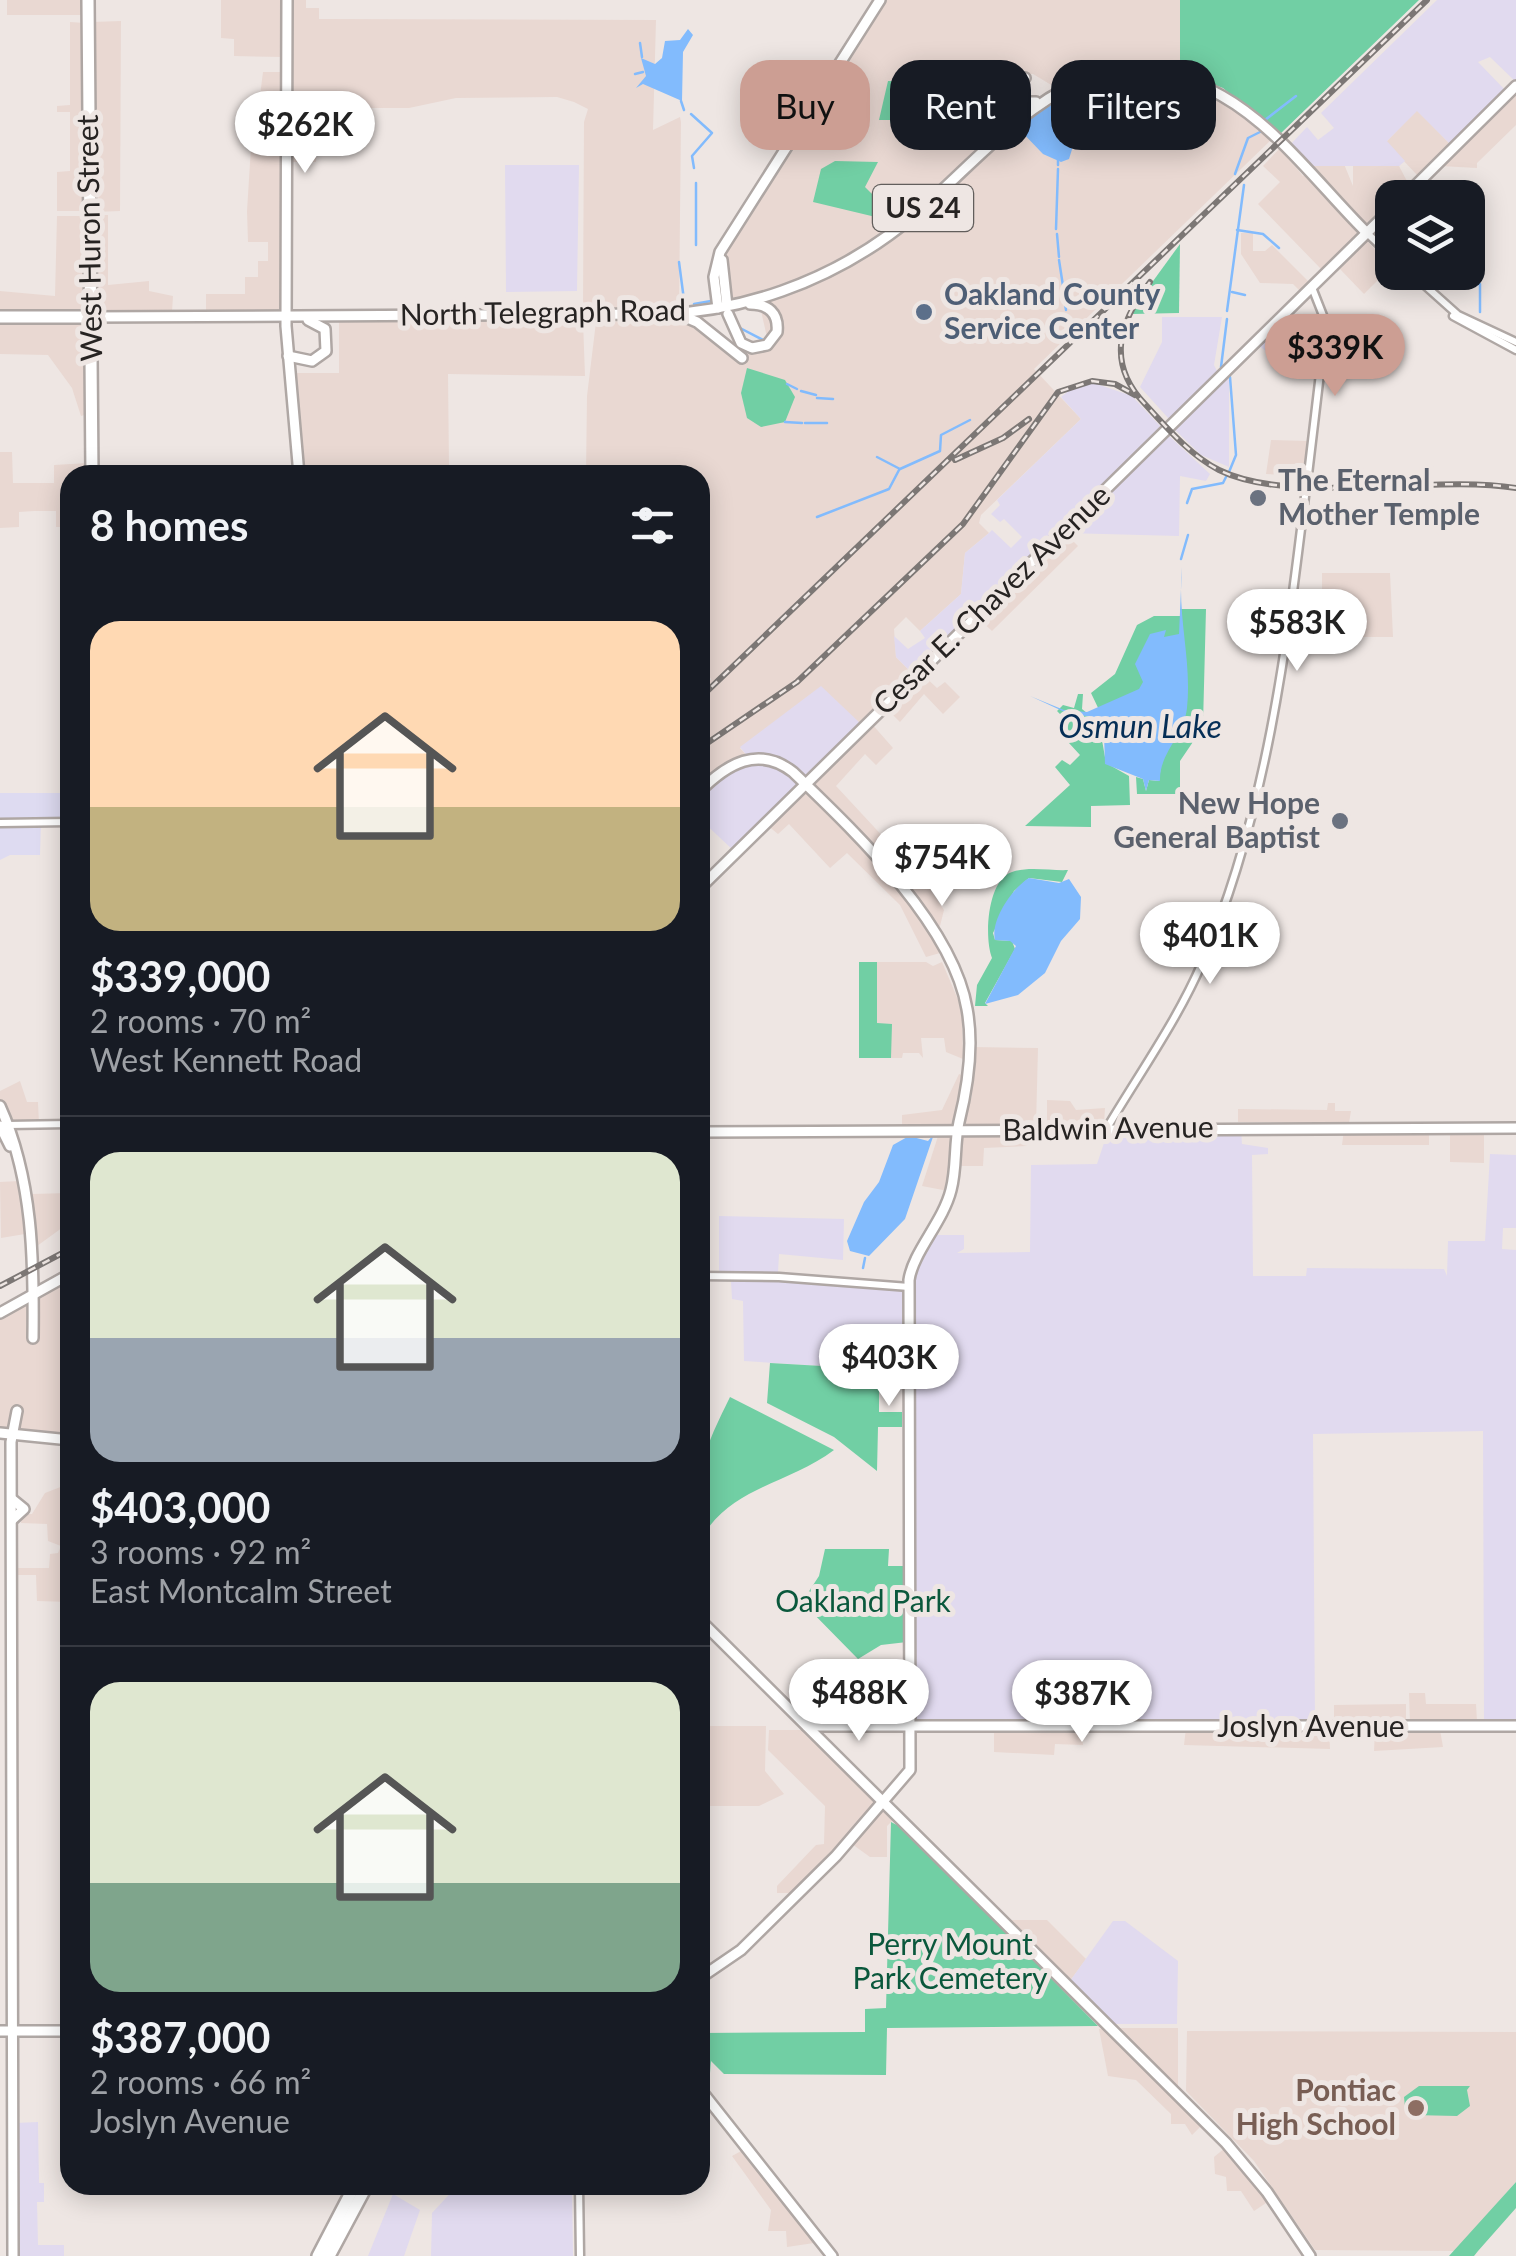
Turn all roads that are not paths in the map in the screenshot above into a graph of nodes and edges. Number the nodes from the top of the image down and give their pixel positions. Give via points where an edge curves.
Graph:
1 (88, 0) edge
2 (287, 0) edge
3 (882, 0) edge
4 (1516, 86) edge
5 (1216, 93) edge
6 (1051, 95) edge
7 (1031, 100) edge
8 (1039, 102) junction
9 (1420, 180) edge
10 (1375, 225) edge
11 (1367, 233) junction
12 (728, 240) junction
13 (1375, 240) edge
14 (1329, 267) junction
15 (1312, 290) junction
16 (1429, 290) edge
17 (727, 306) junction
18 (676, 314) junction
19 (1284, 314) junction
20 (291, 316) junction
21 (331, 316) junction
22 (0, 317) edge
23 (91, 317) junction
24 (1516, 346) edge
25 (288, 356) junction
26 (742, 358) dead end
27 (291, 368) junction
28 (92, 465) edge
29 (298, 465) edge
30 (710, 781) edge
31 (805, 784) junction
32 (60, 822) edge
33 (0, 823) edge
34 (710, 878) edge
35 (944, 927) dead end
36 (931, 929) junction
37 (2, 1117) edge
38 (60, 1123) edge
39 (1107, 1128) junction
40 (1516, 1128) edge
41 (958, 1131) junction
42 (710, 1132) edge
43 (710, 1276) edge
44 (60, 1280) edge
45 (909, 1287) junction
46 (30, 1296) junction
47 (0, 1313) edge
48 (31, 1338) dead end
49 (19, 1410) dead end
50 (10, 1436) edge
51 (60, 1439) edge
52 (12, 1485) junction
53 (710, 1630) edge
54 (911, 1725) junction
55 (806, 1726) junction
56 (1516, 1726) edge
57 (883, 1801) junction
58 (710, 1971) edge
59 (0, 2031) edge
60 (12, 2031) junction
61 (60, 2031) edge
62 (710, 2102) edge
63 (350, 2195) edge
64 (362, 2195) edge
65 (579, 2195) edge
66 (13, 2256) edge
67 (318, 2256) edge
68 (329, 2256) edge
69 (580, 2256) edge
70 (832, 2256) edge
71 (1310, 2256) edge

1 - 23 highway, West Huron Street
2 - 20 main road
3 - 12 main road
4 - 9 main road
5 - 11 main road, North Telegraph Road / US 24 via 1253,118
6 - 8 main road, North Telegraph Road / US 24
7 - 8 main road
8 - 17 main road, North Telegraph Road / US 24 via 882,240 810,280
10 - 11 main road
11 - 13 street, North Telegraph Road
11 - 14 main road
11 - 15 main road
12 - 17 main road via 720,269
12 - 17 main road via 714,282
14 - 15 main road
14 - 19 main road
15 - 19 main road
15 - 39 street via 1325,316 1306,485 1285,641 1235,872 1200,967
16 - 24 street via 1458,315
17 - 17 main road via 759,304 772,311 778,324 772,341 743,345
17 - 18 main road, North Telegraph Road / US 24
18 - 21 main road, North Telegraph Road / US 24
18 - 26 main road via 698,322
19 - 31 main road, Cesar E. Chavez Avenue
20 - 21 main road, North Telegraph Road / US 24
20 - 23 main road, North Telegraph Road / US 24
20 - 25 main road
20 - 25 main road via 322,324 328,345 316,360
21 - 27 main road via 326,356
22 - 23 highway, US 24
23 - 28 highway, West Huron Street
25 - 27 main road
27 - 29 main road
30 - 31 main road via 749,758 776,762
31 - 34 main road, Cesar E. Chavez Avenue
31 - 36 main road via 907,889
32 - 33 street
35 - 36 main road
36 - 41 main road via 967,1007 968,1096
37 - 38 street
37 - 46 main road via 29,1211
39 - 40 main road, Baldwin Avenue
39 - 41 main road, Baldwin Avenue
41 - 42 main road, Baldwin Avenue
41 - 45 main road via 948,1201 911,1270
43 - 45 street
44 - 46 main road
45 - 54 main road
46 - 47 main road
46 - 48 main road
49 - 50 main road
50 - 51 main road
50 - 52 main road
50 - 52 main road via 16,1457
52 - 60 main road
53 - 55 main road
54 - 55 main road, Joslyn Avenue
54 - 56 main road, Joslyn Avenue
54 - 57 main road via 910,1772
55 - 57 main road
57 - 58 main road via 746,1946
57 - 71 main road via 1230,2147
59 - 60 main road
60 - 61 main road
60 - 66 main road
62 - 70 main road
63 - 67 highway
64 - 68 highway
65 - 69 street

